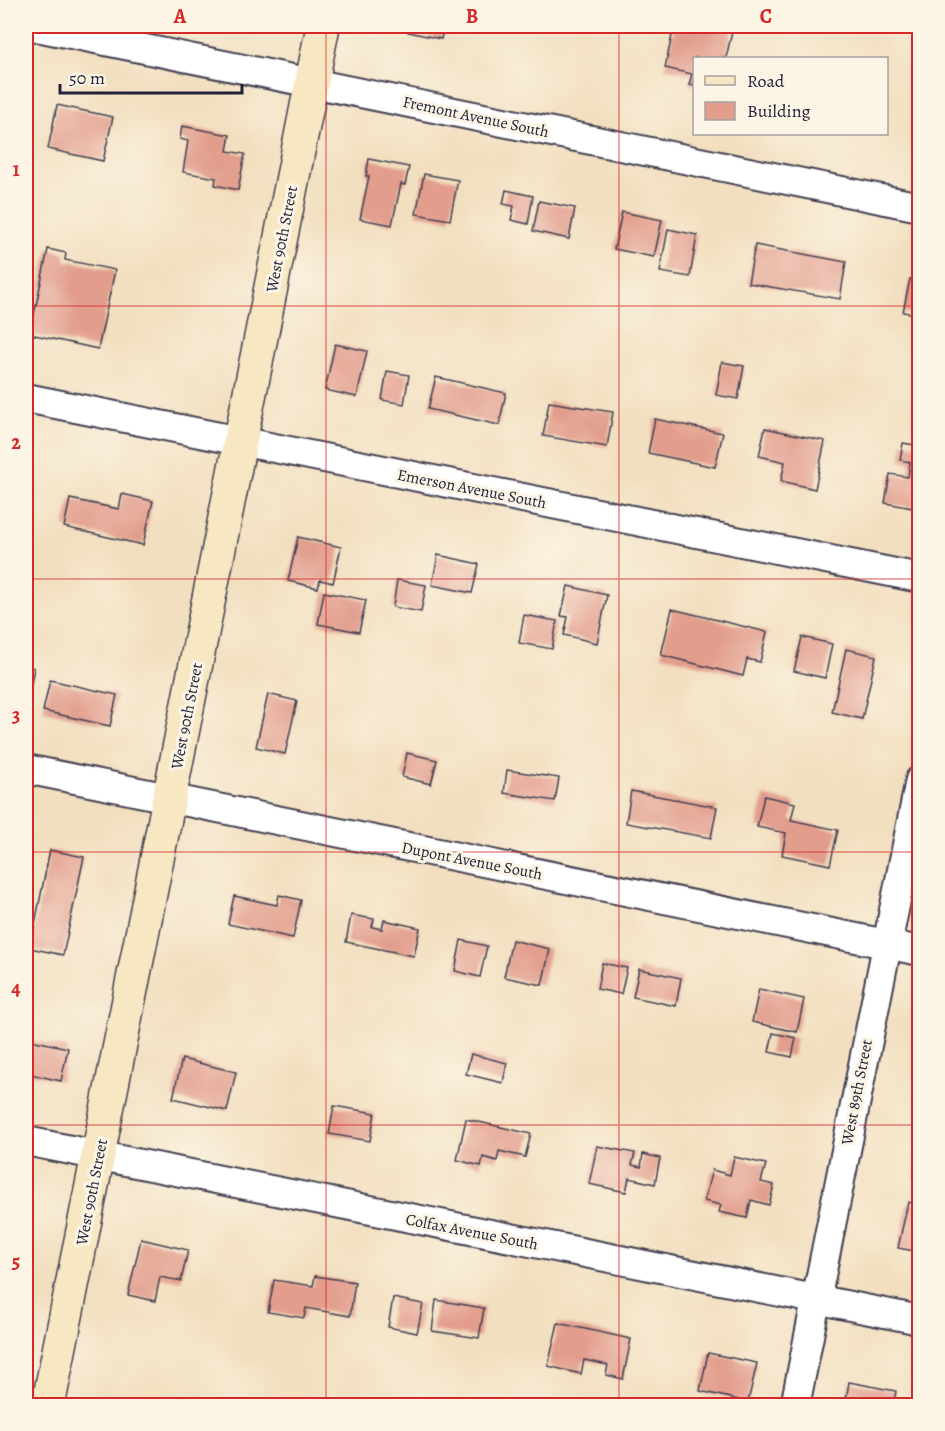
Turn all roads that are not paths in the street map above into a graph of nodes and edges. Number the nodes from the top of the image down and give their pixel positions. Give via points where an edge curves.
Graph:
1 (32, 26) edge
2 (323, 26) edge
3 (312, 82) junction
4 (920, 207) edge
5 (26, 398) edge
6 (240, 442) junction
7 (920, 578) edge
8 (26, 769) edge
9 (920, 780) edge
10 (169, 798) junction
11 (886, 944) junction
12 (920, 951) edge
13 (26, 1141) edge
14 (98, 1156) junction
15 (815, 1299) junction
16 (920, 1320) edge
17 (48, 1406) edge
18 (795, 1406) edge

1 - 3 street, Fremont Avenue South
2 - 3 street, West 90th Street
3 - 4 street, Fremont Avenue South
3 - 6 street, West 90th Street
5 - 6 street, Emerson Avenue South
6 - 7 street, Emerson Avenue South
6 - 10 street, West 90th Street
8 - 10 street, Dupont Avenue South
9 - 11 street, West 89th Street
10 - 11 street, Dupont Avenue South
10 - 14 street, West 90th Street
11 - 12 street, Dupont Avenue South
11 - 15 street, West 89th Street
13 - 14 street, Colfax Avenue South
14 - 15 street, Colfax Avenue South
14 - 17 street, West 90th Street
15 - 16 street, Colfax Avenue South
15 - 18 street, West 89th Street

